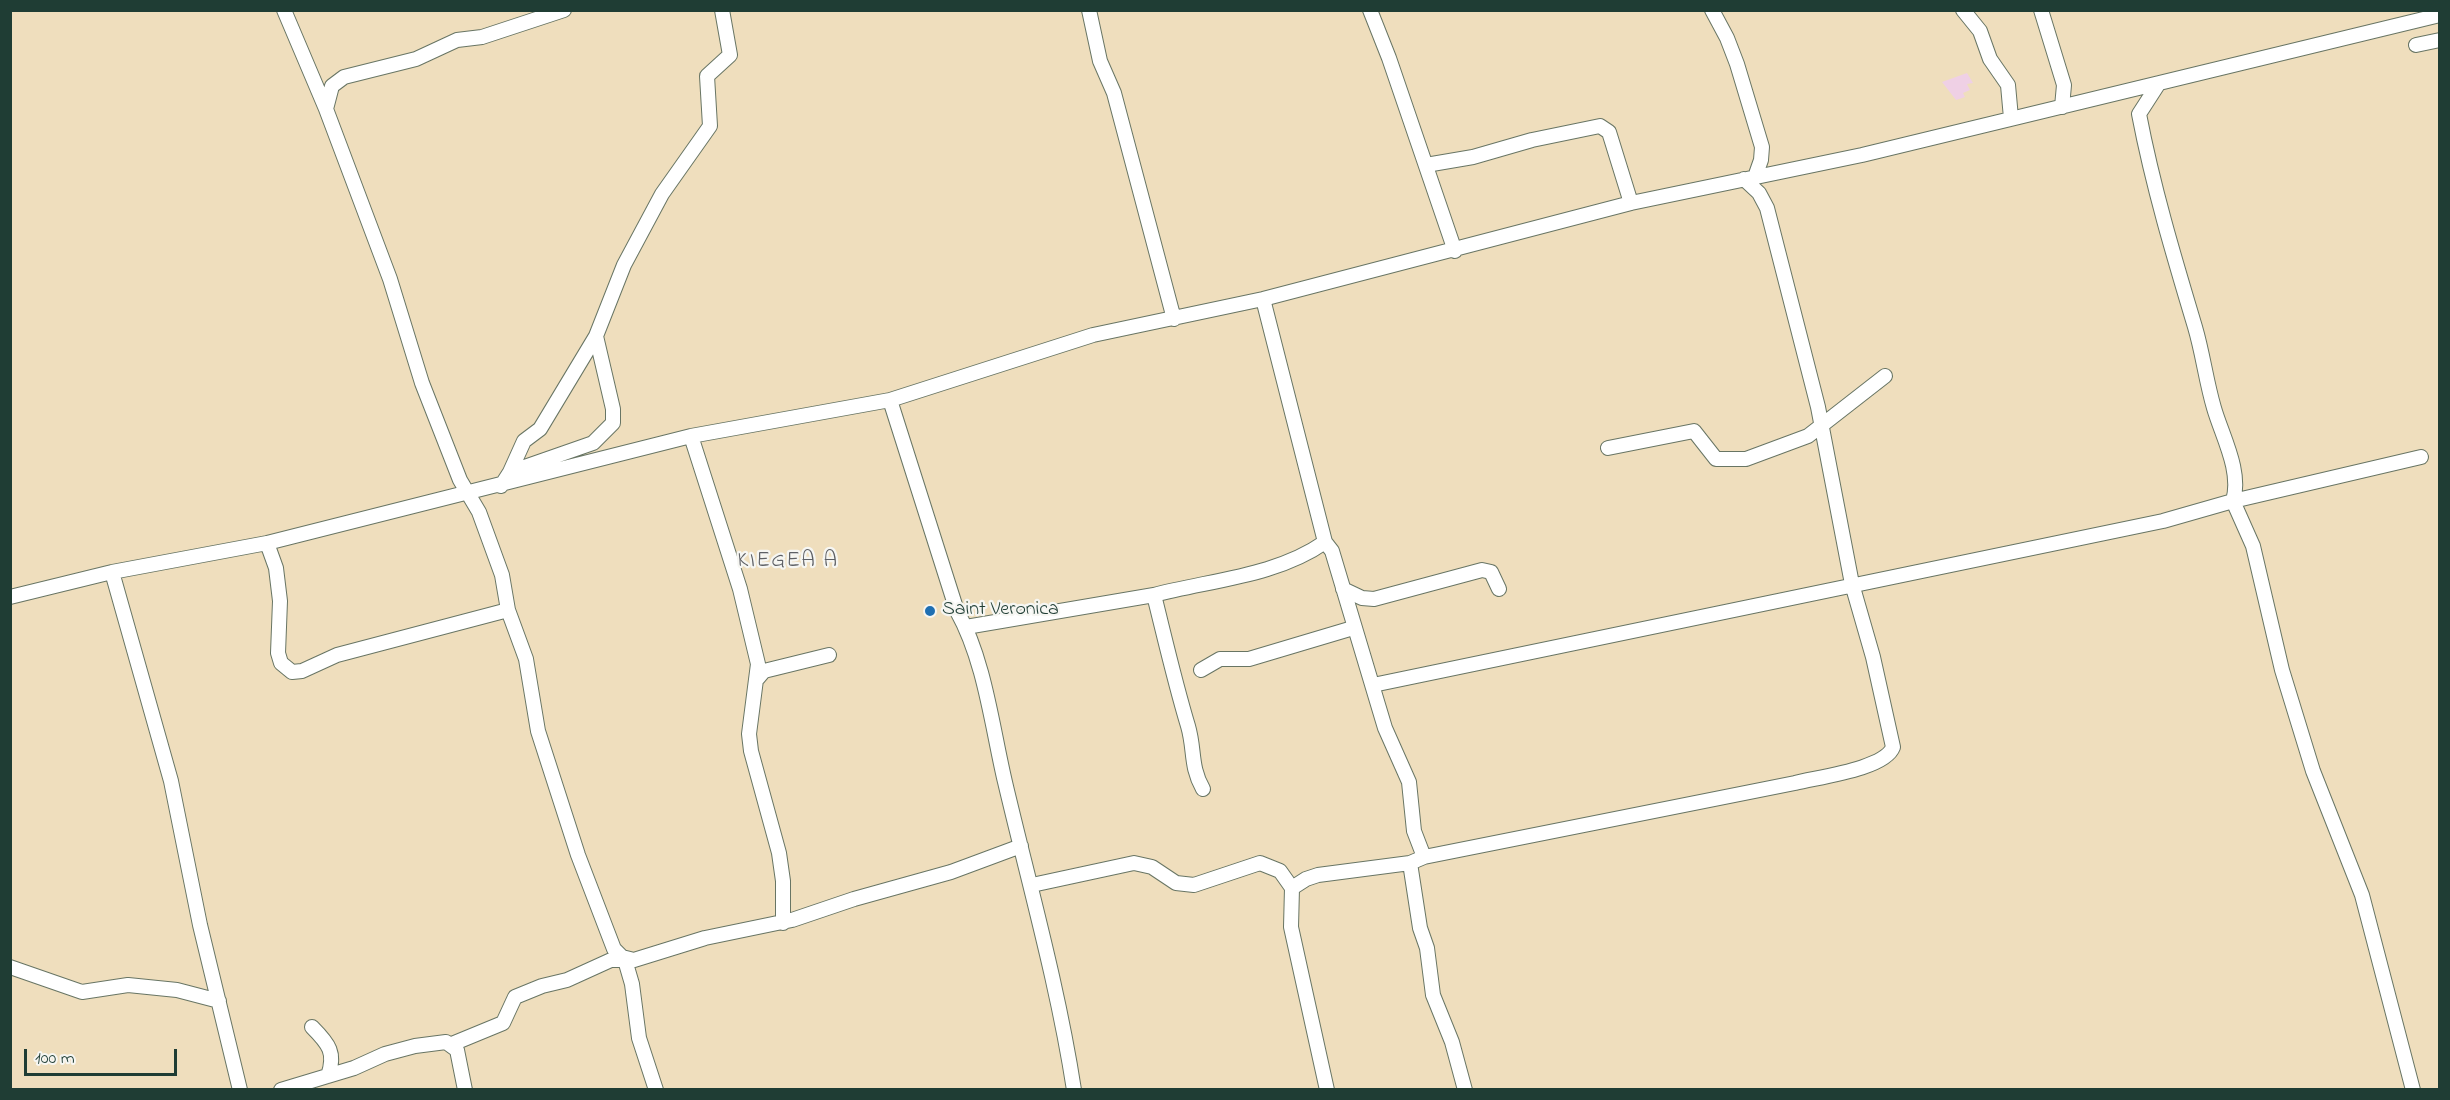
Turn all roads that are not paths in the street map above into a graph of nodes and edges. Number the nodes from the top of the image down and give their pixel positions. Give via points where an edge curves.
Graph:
1 (284, 10) edge
2 (564, 10) edge
3 (722, 10) edge
4 (1089, 10) edge
5 (1370, 10) edge
6 (1712, 10) edge
7 (1963, 10) edge
8 (2041, 10) edge
9 (2416, 15) edge
10 (2439, 15) edge
11 (2439, 40) edge
12 (2416, 45) dead end
13 (2159, 84) junction
14 (2062, 107) junction
15 (326, 109) junction
16 (2011, 118) junction
17 (1426, 165) junction
18 (1749, 178) junction
19 (1631, 203) junction
20 (1455, 251) junction
21 (1263, 299) junction
22 (1174, 319) junction
23 (596, 336) junction
24 (1885, 376) dead end
25 (890, 400) junction
26 (1821, 426) junction
27 (692, 436) junction
28 (1608, 448) dead end
29 (2421, 457) dead end
30 (510, 472) junction
31 (501, 486) junction
32 (467, 494) junction
33 (2233, 501) junction
34 (1325, 542) junction
35 (267, 543) junction
36 (112, 572) junction
37 (1852, 584) junction
38 (1343, 589) junction
39 (1499, 589) dead end
40 (1154, 595) junction
41 (10, 597) edge
42 (508, 610) junction
43 (966, 627) junction
44 (1353, 628) junction
45 (829, 655) dead end
46 (1201, 670) dead end
47 (758, 678) junction
48 (1373, 685) junction
49 (1203, 789) dead end
50 (1021, 846) junction
51 (1424, 857) junction
52 (1410, 862) junction
53 (1032, 885) junction
54 (1292, 888) junction
55 (783, 923) junction
56 (629, 960) junction
57 (10, 967) edge
58 (219, 1000) junction
59 (312, 1027) dead end
60 (452, 1044) junction
61 (328, 1076) junction
62 (240, 1089) edge
63 (281, 1089) edge
64 (465, 1089) edge
65 (656, 1089) edge
66 (1074, 1089) edge
67 (1327, 1089) edge
68 (1465, 1089) edge
69 (2413, 1089) edge

1 - 15 street
2 - 15 street via 482,37 457,40 416,59 344,77 332,86
3 - 23 street via 730,55 707,76 710,126 662,194 624,265
4 - 22 street
5 - 17 street
6 - 18 street via 1737,64 1762,147
7 - 16 street via 1980,31 1990,58 2008,85
8 - 14 street via 2064,86
9 - 10 street
9 - 13 street
11 - 12 street
13 - 14 street
13 - 33 street via 2139,114 2213,407 2233,467
14 - 16 street
15 - 32 street via 390,279 423,383
16 - 18 street
17 - 19 street via 1600,126 1609,132
17 - 20 street
18 - 19 street
18 - 26 street via 1767,208
19 - 20 street
20 - 21 street
21 - 22 street
21 - 34 street
22 - 25 street via 1093,335
23 - 30 street via 540,429 524,441
23 - 30 street via 613,423 593,443
24 - 26 street
25 - 27 street
25 - 43 street via 957,611
26 - 28 street via 1808,436 1746,459 1716,459 1694,431
26 - 37 street
27 - 31 street
27 - 47 street via 745,607
29 - 33 street
30 - 31 street
31 - 32 street
32 - 35 street
32 - 42 street via 479,512 502,575
33 - 37 street via 2163,521
33 - 69 street via 2253,546 2282,670 2313,771 2362,895
34 - 38 street via 1332,551
34 - 40 street via 1293,560
35 - 36 street
35 - 42 street via 279,590 278,658 292,672 337,655
36 - 41 street
36 - 58 street via 171,781
37 - 48 street
37 - 51 street via 1893,747 1884,760 1795,783
38 - 39 street via 1374,599 1482,570 1491,572
38 - 44 street
40 - 43 street
40 - 49 street via 1191,739 1194,774
42 - 56 street via 526,659 538,731 578,855 614,949
43 - 50 street via 993,720
44 - 46 street via 1250,659 1220,659
44 - 48 street
45 - 47 street via 764,670
47 - 55 street via 749,734 779,854
48 - 51 street via 1385,728 1408,782 1414,831
50 - 53 street
50 - 55 street via 951,872
51 - 52 street
52 - 54 street via 1318,876
52 - 68 street via 1433,995
53 - 54 street via 1134,863 1152,867 1176,883 1194,885 1260,863 1280,871
53 - 66 street
54 - 67 street via 1291,927
55 - 56 street via 705,938
56 - 60 street via 610,960 567,980 515,997 503,1023
56 - 65 street via 639,1038
57 - 58 street via 82,992 128,985 177,990
58 - 62 street
59 - 61 street via 333,1061
60 - 61 street via 415,1046
60 - 64 street via 457,1050
61 - 63 street

